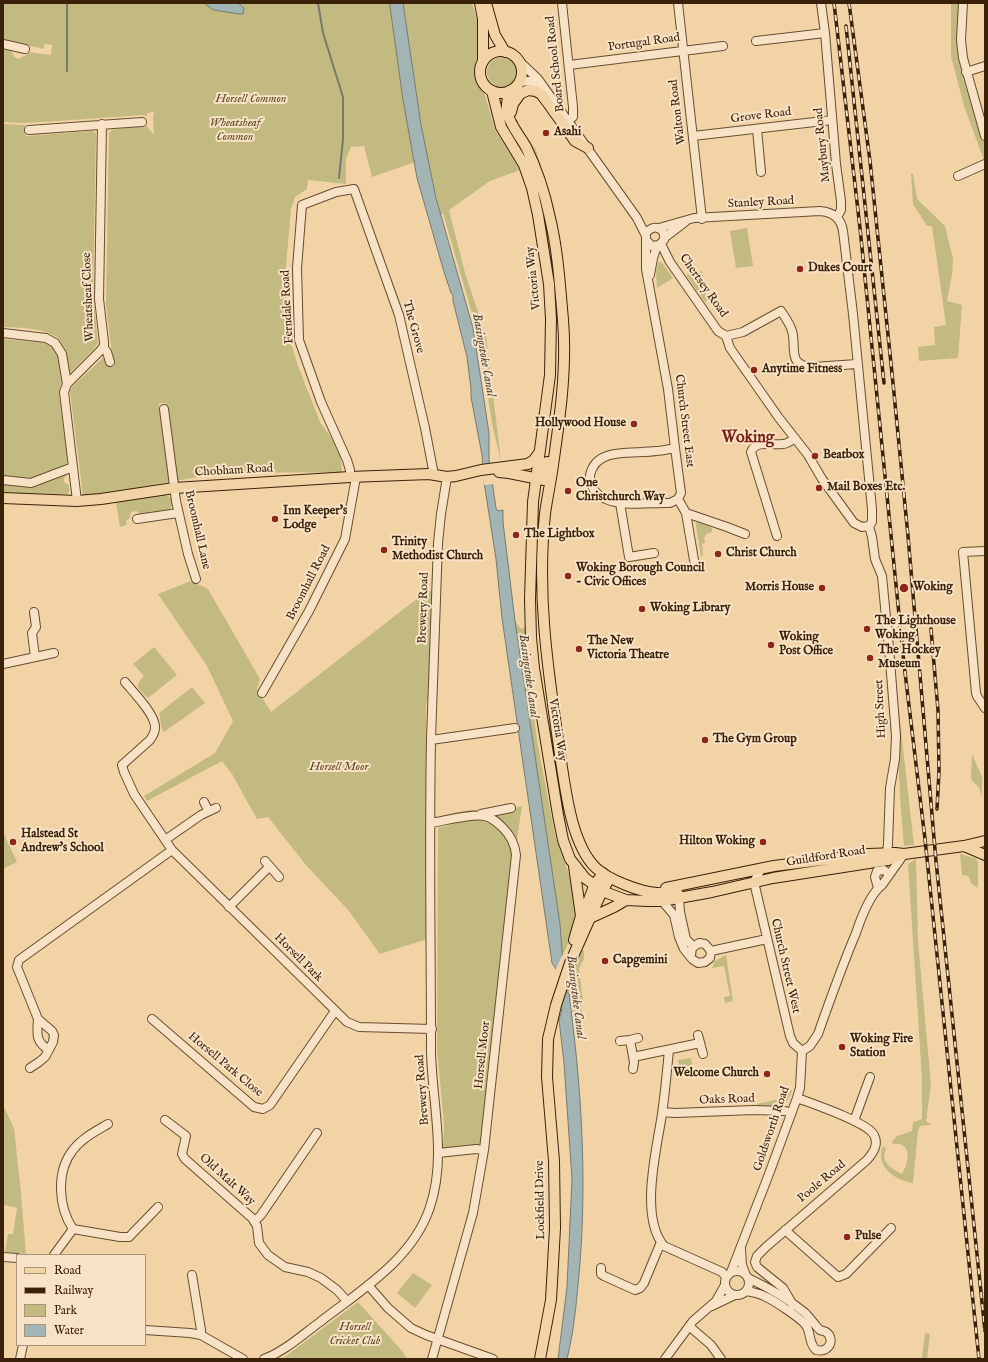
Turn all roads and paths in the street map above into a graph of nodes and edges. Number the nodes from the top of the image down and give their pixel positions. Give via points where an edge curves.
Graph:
1 (480, 3) edge
2 (486, 3) edge
3 (562, 3) edge
4 (678, 3) edge
5 (821, 3) edge
6 (963, 3) edge
7 (825, 33) junction
8 (756, 41) dead end
9 (3, 44) edge
10 (723, 46) dead end
11 (21, 50) dead end
12 (683, 50) junction
13 (505, 52) junction
14 (483, 61) junction
15 (518, 61) junction
16 (569, 65) junction
17 (985, 66) edge
18 (966, 72) junction
19 (518, 82) junction
20 (543, 86) junction
21 (509, 90) junction
22 (492, 91) junction
23 (832, 120) junction
24 (568, 121) junction
25 (142, 122) dead end
26 (102, 124) junction
27 (512, 124) junction
28 (757, 129) junction
29 (29, 130) dead end
30 (693, 136) junction
31 (985, 136) edge
32 (588, 148) junction
33 (985, 164) edge
34 (761, 172) dead end
35 (958, 176) dead end
36 (354, 189) joint
37 (837, 217) junction
38 (637, 218) junction
39 (702, 218) junction
40 (685, 221) junction
41 (656, 228) junction
42 (646, 238) junction
43 (661, 243) junction
44 (650, 282) junction
45 (3, 333) edge
46 (726, 336) junction
47 (103, 347) junction
48 (110, 362) dead end
49 (857, 364) junction
50 (67, 384) junction
51 (164, 409) dead end
52 (795, 438) junction
53 (675, 448) junction
54 (540, 453) junction
55 (74, 467) junction
56 (498, 469) junction
57 (434, 475) junction
58 (542, 475) junction
59 (519, 476) junction
60 (353, 477) junction
61 (447, 477) junction
62 (3, 480) edge
63 (174, 488) junction
64 (3, 498) edge
65 (678, 499) junction
66 (77, 501) junction
67 (533, 502) junction
68 (620, 503) junction
69 (178, 513) junction
70 (686, 513) junction
71 (137, 520) dead end
72 (869, 526) junction
73 (745, 534) dead end
74 (777, 536) dead end
75 (985, 551) edge
76 (654, 553) dead end
77 (694, 560) dead end
78 (196, 579) dead end
79 (34, 612) dead end
80 (54, 653) dead end
81 (35, 657) junction
82 (3, 664) edge
83 (126, 682) dead end
84 (262, 693) dead end
85 (985, 708) edge
86 (516, 728) dead end
87 (431, 740) junction
88 (204, 802) dead end
89 (511, 808) dead end
90 (478, 815) junction
91 (431, 823) junction
92 (165, 840) junction
93 (985, 841) edge
94 (964, 846) junction
95 (172, 850) junction
96 (893, 853) junction
97 (985, 855) edge
98 (574, 865) junction
99 (757, 870) junction
100 (279, 873) dead end
101 (890, 874) junction
102 (607, 875) junction
103 (754, 882) junction
104 (598, 888) junction
105 (878, 888) junction
106 (647, 890) junction
107 (679, 898) junction
108 (626, 900) junction
109 (662, 901) junction
110 (229, 907) junction
111 (586, 917) junction
112 (767, 939) junction
113 (694, 946) junction
114 (573, 949) junction
115 (711, 951) junction
116 (691, 955) junction
117 (335, 1011) junction
118 (38, 1019) junction
119 (152, 1019) dead end
120 (432, 1029) junction
121 (698, 1035) dead end
122 (548, 1039) junction
123 (620, 1041) dead end
124 (700, 1043) junction
125 (49, 1050) junction
126 (670, 1050) junction
127 (802, 1051) junction
128 (703, 1054) dead end
129 (633, 1057) junction
130 (35, 1068) dead end
131 (633, 1069) dead end
132 (870, 1077) dead end
133 (797, 1098) junction
134 (662, 1112) junction
135 (791, 1112) junction
136 (165, 1120) dead end
137 (854, 1121) junction
138 (104, 1128) dead end
139 (317, 1139) dead end
140 (484, 1150) junction
141 (438, 1153) junction
142 (147, 1205) dead end
143 (255, 1221) junction
144 (890, 1228) dead end
145 (73, 1229) junction
146 (785, 1230) junction
147 (661, 1242) junction
148 (740, 1247) junction
149 (55, 1254) edge
150 (3, 1257) edge
151 (16, 1258) edge
152 (601, 1268) dead end
153 (192, 1275) dead end
154 (746, 1276) junction
155 (727, 1278) junction
156 (368, 1286) junction
157 (746, 1291) junction
158 (735, 1295) junction
159 (347, 1301) junction
160 (793, 1305) junction
161 (708, 1308) junction
162 (689, 1326) junction
163 (146, 1330) edge
164 (820, 1330) junction
165 (201, 1336) junction
166 (438, 1338) junction
167 (811, 1338) junction
168 (23, 1346) edge
169 (20, 1359) edge
170 (243, 1359) edge
171 (264, 1359) edge
172 (432, 1359) edge
173 (493, 1359) edge
174 (540, 1359) edge
175 (665, 1359) edge
176 (721, 1359) edge

1 - 14 main road via 484,19
2 - 13 main road via 495,35
3 - 16 street, Board School Road
4 - 12 street, Walton Road
5 - 7 street, Maybury Road
6 - 18 street via 961,49
7 - 8 street
7 - 23 street, Maybury Road
9 - 11 street
10 - 12 street, Portugal Road
12 - 16 street, Portugal Road
12 - 30 street, Walton Road
13 - 14 main road via 491,53
13 - 15 main road
14 - 22 main road via 480,66 481,78
15 - 19 main road via 521,72
15 - 20 street via 535,75
16 - 24 street, Board School Road via 573,117
17 - 18 street
18 - 31 street
19 - 20 street via 529,81
19 - 21 main road
20 - 24 street
21 - 22 main road
21 - 27 main road, Victoria Way via 506,109
22 - 54 main road, Victoria Way via 501,127 524,165 532,188 548,284 551,319 550,375
23 - 28 street, Grove Road
23 - 37 street, Maybury Road via 841,201
24 - 32 street
25 - 26 street
26 - 29 street
26 - 47 street, Wheatsheaf Close via 99,299
27 - 32 main road via 515,100 524,91 536,91 576,141
27 - 58 main road, Victoria Way via 532,161 551,220 563,321 559,338 554,409
28 - 30 street, Grove Road
28 - 34 street
30 - 39 street, Walton Road
32 - 38 street
33 - 35 street
36 - 57 street, The Grove via 399,315
36 - 60 street, Ferndale Road via 336,192 302,205 297,268 299,340 321,402
37 - 39 street, Stanley Road via 820,211
37 - 49 street, Maybury Road via 842,226
38 - 41 street
38 - 42 street
39 - 40 street, Stanley Road
40 - 41 street, Stanley Road
40 - 43 street, Stanley Road
41 - 42 street via 648,230
41 - 43 street via 664,233
42 - 43 street via 650,245
42 - 44 street, Church Street East via 646,263
43 - 44 street, Church Street East via 653,258
43 - 46 street, Chertsey Road via 678,274 718,331
44 - 53 street, Church Street East
45 - 50 street via 46,338 55,343 62,354
46 - 49 street via 743,332 781,311 792,330 794,357 799,364 807,367
46 - 52 street, Chertsey Road via 730,348
47 - 48 street
47 - 50 street, Wheatsheaf Close
49 - 72 street, Maybury Road via 872,509 872,522
50 - 55 street via 64,392
51 - 63 street, Broomhall Lane
52 - 72 street, Chertsey Road via 854,523 862,527
52 - 74 street via 786,444 759,444 751,453
53 - 65 street, Church Street East via 682,490
53 - 68 street via 609,455 599,460 593,467 590,479 594,490 609,502
54 - 56 main road, Chobham Road via 528,464
54 - 58 main road, Victoria Way
55 - 62 street via 31,483
55 - 66 street
56 - 58 main road, Chobham Road
56 - 59 main road, Chobham Road
56 - 61 main road, Chobham Road
57 - 60 main road, Chobham Road
57 - 61 main road, Chobham Road
58 - 59 main road, Chobham Road
58 - 67 main road, Victoria Way
58 - 102 main road, Victoria Way via 545,514 542,613 565,783 581,848 597,869
59 - 67 main road via 530,488
60 - 63 main road, Chobham Road
60 - 84 street, Broomhall Road via 345,539 309,611
61 - 87 street, Brewery Road via 439,530
63 - 66 main road, Chobham Road
63 - 69 street, Broomhall Lane
64 - 66 main road, Chobham Road
65 - 68 street via 670,503
65 - 70 street
67 - 98 main road, Victoria Way via 530,600 534,668 559,821 566,849
68 - 76 street via 629,557
69 - 71 street
69 - 78 street, Broomhall Lane
70 - 73 street
70 - 77 street
72 - 96 street, High Street via 875,559 882,576 896,736 890,788
75 - 85 street via 963,552 976,692
79 - 81 street via 40,626 32,633
80 - 81 street
81 - 82 street
83 - 92 street, Horsell Park via 151,715 155,730 150,740 122,765 134,794
86 - 87 street
87 - 91 street, Brewery Road
88 - 92 street via 212,809
89 - 90 street
90 - 91 street
90 - 140 street, Horsell Moor via 491,818 506,831 514,844 516,855
91 - 120 street, Brewery Road
92 - 95 street, Horsell Park
93 - 94 main road, Guildford Road
94 - 96 main road, Guildford Road
94 - 97 main road
95 - 110 street, Horsell Park
95 - 118 street via 19,960 17,967
96 - 99 main road, Guildford Road
96 - 101 street
96 - 103 main road, Guildford Road
98 - 104 main road, Victoria Way
98 - 111 main road
99 - 103 street
99 - 106 main road, Victoria Way
100 - 110 street via 267,864 256,881
101 - 105 street
101 - 105 street via 884,870 877,871 875,878
102 - 104 main road, Lockfield Drive
102 - 106 main road, Victoria Way via 626,885
103 - 107 main road, Victoria Way
103 - 112 street, Church Street West
104 - 108 main road, Victoria Way
104 - 111 main road, Lockfield Drive
105 - 127 street via 860,923 818,1034 810,1046
106 - 107 main road, Victoria Way via 656,893 675,892
107 - 109 main road, Victoria Way
107 - 113 street via 686,939
108 - 109 main road, Victoria Way
108 - 111 main road
109 - 116 street via 674,915 679,937
110 - 117 street, Horsell Park
111 - 114 main road, Lockfield Drive
112 - 115 street
112 - 127 street, Church Street West via 790,1036 793,1043
113 - 115 street via 702,943 708,945
113 - 116 street
114 - 122 main road, Lockfield Drive
114 - 122 main road, Lockfield Drive via 551,1000 546,1030
115 - 116 street via 710,958 702,963 695,962
117 - 119 street, Horsell Park Close via 270,1105 262,1109 254,1107
117 - 120 street, Horsell Park via 358,1027
118 - 125 street via 38,1038
118 - 125 street via 54,1036
120 - 141 street, Brewery Road via 431,1053
121 - 124 street
122 - 174 main road, Lockfield Drive via 547,1077 554,1161 555,1234 551,1300
123 - 129 street via 634,1039
124 - 126 street
124 - 128 street
125 - 130 street
126 - 129 street
126 - 134 street
127 - 133 street, Goldsworth Road
129 - 131 street
132 - 137 street
133 - 135 street, Goldsworth Road
133 - 137 street, Poole Road
134 - 135 street, Oaks Road
134 - 147 street via 652,1194 653,1222
135 - 148 street, Goldsworth Road
136 - 143 street, Old Malt Way via 186,1136 182,1154 185,1159
137 - 146 street, Poole Road via 873,1133 876,1144 873,1152 867,1160
138 - 145 street via 77,1145 69,1155 64,1169 61,1200
139 - 143 street, Old Malt Way
140 - 141 street
140 - 166 street, Horsell Moor via 473,1213
141 - 156 street, Brewery Road via 433,1197 418,1235
142 - 145 street via 156,1209 129,1237
143 - 159 street, Old Malt Way via 259,1243 268,1255 285,1267 321,1278
144 - 146 street via 846,1274 838,1277
145 - 149 street
146 - 160 street, Poole Road via 757,1256 755,1262 757,1267 783,1288
147 - 152 street via 644,1283 638,1289 635,1290 602,1275
147 - 155 street via 668,1248 722,1272
148 - 154 street
148 - 155 street, Goldsworth Road
150 - 151 street
153 - 165 street
154 - 155 street via 738,1270
154 - 157 street via 749,1284
154 - 160 street
155 - 158 street via 728,1292
155 - 161 street, Goldsworth Road via 716,1301
156 - 159 street, Brewery Road
156 - 166 street via 404,1323 417,1331
157 - 158 street
157 - 167 street via 766,1296 800,1319
158 - 161 street, Goldsworth Road
159 - 171 street, Brewery Road via 284,1349
160 - 164 street via 810,1318
161 - 162 street, Goldsworth Road
162 - 175 street, Goldsworth Road
162 - 176 street via 711,1345
163 - 165 street
164 - 167 street via 813,1333
164 - 167 street via 828,1333 831,1338 826,1349 816,1350 811,1344
165 - 170 street
166 - 172 street, Horsell Moor
166 - 173 street
168 - 169 street

